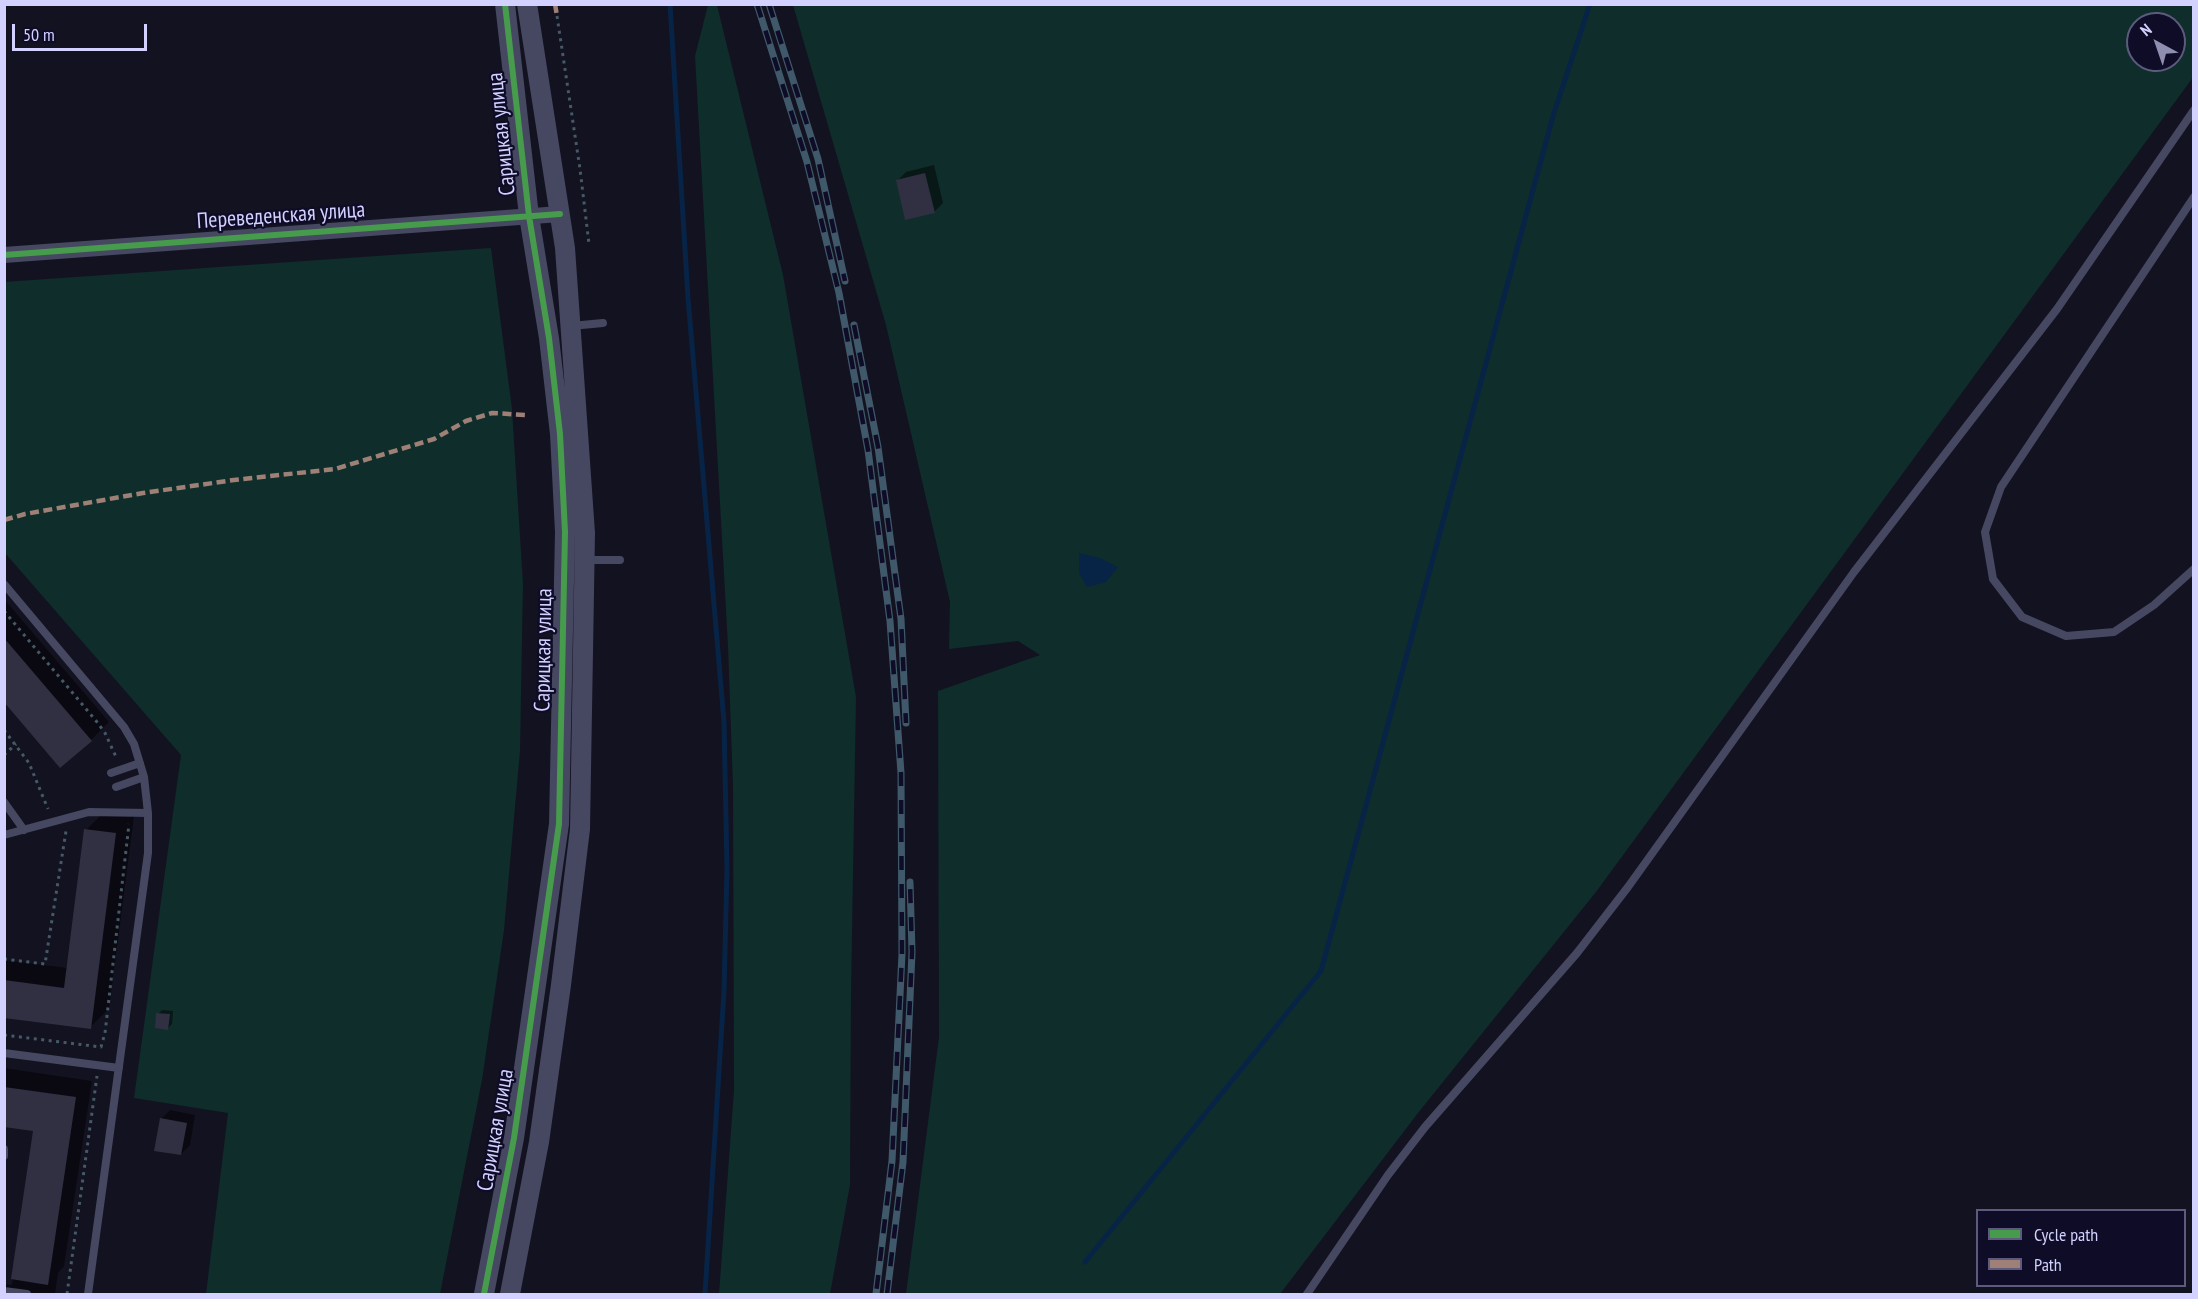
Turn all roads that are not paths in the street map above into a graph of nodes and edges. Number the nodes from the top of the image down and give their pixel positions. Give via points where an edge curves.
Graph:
1 (505, 4) edge
2 (527, 4) edge
3 (2193, 110) edge
4 (2193, 197) edge
5 (560, 214) junction
6 (529, 216) junction
7 (4, 255) edge
8 (603, 323) dead end
9 (570, 326) junction
10 (584, 560) junction
11 (620, 560) dead end
12 (2193, 569) edge
13 (4, 584) edge
14 (140, 763) junction
15 (111, 773) dead end
16 (144, 777) junction
17 (116, 787) dead end
18 (4, 802) edge
19 (148, 813) junction
20 (24, 830) junction
21 (4, 835) edge
22 (4, 1053) edge
23 (119, 1068) junction
24 (4, 1149) edge
25 (4, 1156) edge
26 (4, 1291) edge
27 (27, 1294) edge
28 (88, 1294) edge
29 (484, 1294) edge
30 (510, 1294) edge
31 (1307, 1294) edge

1 - 6 street, Сарицкая улица
2 - 5 street, Сарицкая улица
3 - 31 lane via 2057,309 1854,572 1628,887 1577,953 1419,1135
4 - 12 lane via 2001,487 1985,532 1993,579 1998,587 2022,617 2066,636 2114,632 2154,605
5 - 6 street, Переведенская улица
5 - 9 street, Сарицкая улица
6 - 7 street, Переведенская улица
6 - 29 street, Сарицкая улица via 549,338 565,532 559,824 514,1138
8 - 9 lane
9 - 10 street, Сарицкая улица
10 - 11 lane
10 - 30 street, Сарицкая улица via 580,829 542,1122
13 - 14 lane via 124,727
14 - 15 lane
14 - 16 lane
16 - 17 lane
16 - 19 lane
18 - 20 lane
19 - 20 lane via 89,812
19 - 23 lane via 148,853
20 - 21 lane
22 - 23 lane
23 - 28 lane
24 - 25 lane
26 - 27 lane

